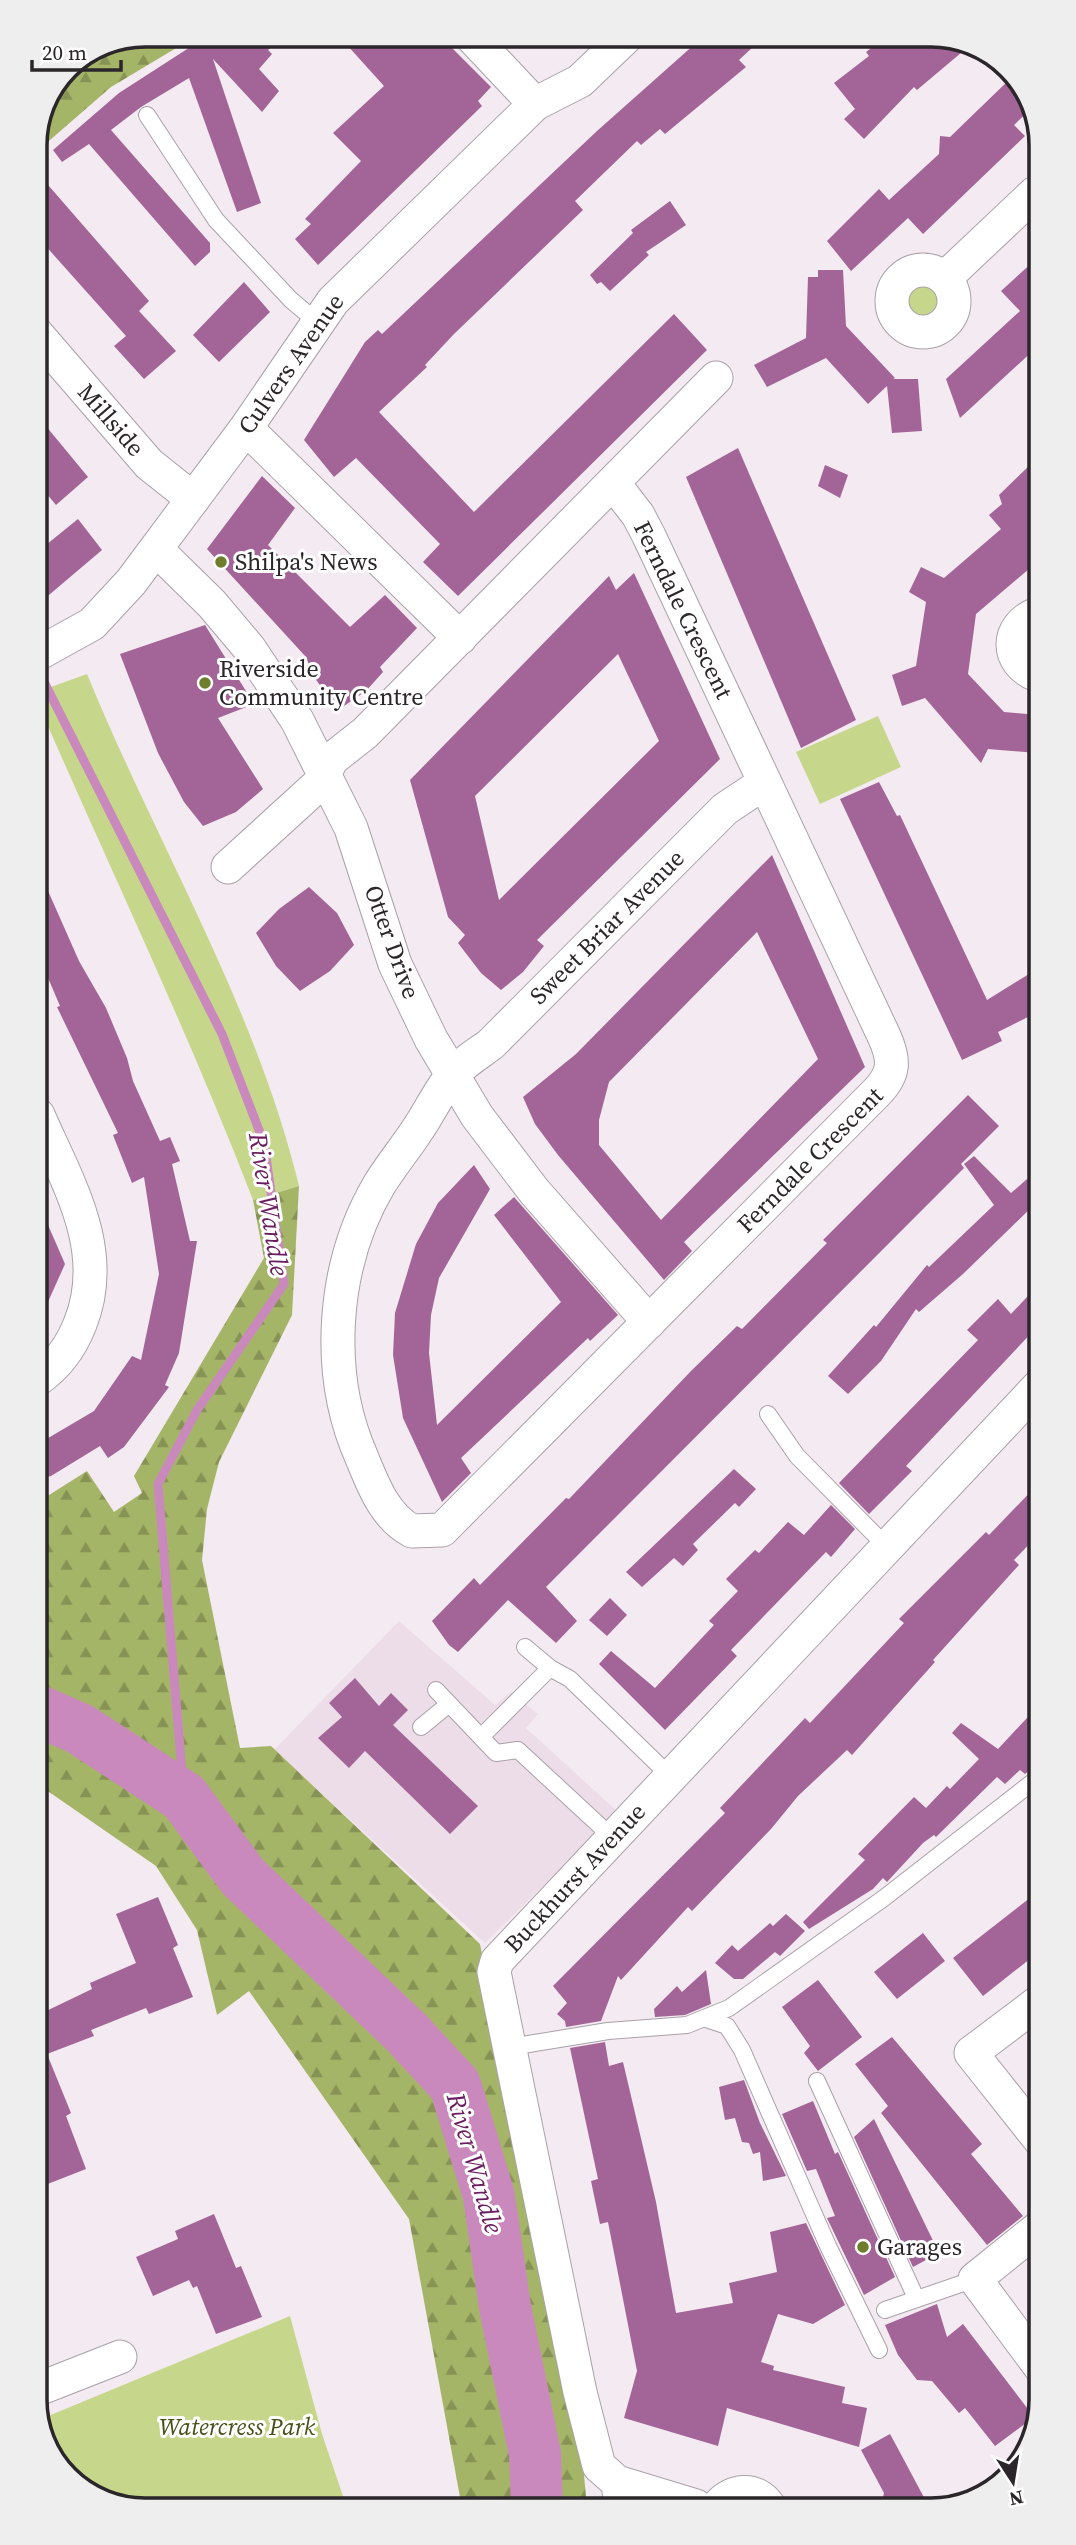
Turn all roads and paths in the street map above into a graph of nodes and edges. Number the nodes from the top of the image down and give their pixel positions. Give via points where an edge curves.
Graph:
1 (481, 47) edge
2 (615, 47) edge
3 (535, 104) junction
4 (147, 115) dead end
5 (1029, 199) edge
6 (945, 278) dead end
7 (316, 321) junction
8 (47, 346) edge
9 (716, 378) dead end
10 (246, 428) junction
11 (614, 484) junction
12 (193, 499) junction
13 (156, 549) junction
14 (1029, 619) edge
15 (460, 638) junction
16 (47, 650) edge
17 (1029, 670) edge
18 (326, 773) junction
19 (764, 783) junction
20 (228, 867) dead end
21 (452, 1075) junction
22 (47, 1136) edge
23 (649, 1322) junction
24 (47, 1371) edge
25 (1029, 1396) edge
26 (768, 1414) dead end
27 (442, 1530) joint
28 (887, 1546) junction
29 (525, 1647) dead end
30 (550, 1668) junction
31 (436, 1690) dead end
32 (449, 1704) junction
33 (421, 1727) dead end
34 (481, 1737) junction
35 (671, 1777) junction
36 (1029, 1786) edge
37 (613, 1838) junction
38 (1029, 2009) edge
39 (706, 2019) junction
40 (510, 2048) junction
41 (817, 2081) dead end
42 (1029, 2126) edge
43 (1029, 2235) edge
44 (975, 2279) junction
45 (916, 2298) junction
46 (885, 2311) dead end
47 (879, 2350) dead end
48 (1029, 2352) edge
49 (120, 2357) dead end
50 (47, 2386) edge
51 (610, 2491) edge
52 (668, 2498) edge
53 (724, 2498) edge
54 (760, 2498) edge

1 - 3 street
2 - 3 street, Culvers Avenue via 580,81
3 - 7 street, Culvers Avenue via 353,279
4 - 7 lane via 216,220
5 - 6 street
7 - 10 street, Culvers Avenue
8 - 12 street, Millside via 149,464
9 - 11 street
10 - 12 street, Culvers Avenue
10 - 15 street
11 - 15 street
11 - 19 street, Ferndale Crescent via 649,536
12 - 13 street, Culvers Avenue
13 - 16 street, Culvers Avenue via 107,610 72,638
13 - 18 street, Otter Drive via 249,648
14 - 17 street via 1019,625 1012,645 1019,664
15 - 18 street via 365,733 332,759
18 - 20 street
18 - 21 street, Otter Drive via 351,828 395,964
19 - 21 street, Sweet Briar Avenue via 725,809 491,1044
19 - 23 street, Ferndale Crescent via 890,1051 892,1073
21 - 23 street, Otter Drive via 534,1191
21 - 27 street, Sweet Briar Avenue via 364,1215 342,1295 338,1341 341,1389 373,1486 401,1526 412,1531
22 - 24 street via 84,1220 91,1256 88,1299 75,1337 64,1356
23 - 27 street, Ferndale Crescent
25 - 28 street, Buckhurst Avenue
26 - 28 lane via 797,1456
28 - 35 street, Buckhurst Avenue
29 - 30 lane
30 - 34 lane
30 - 35 lane via 570,1679
31 - 32 lane
32 - 33 lane
32 - 34 lane
34 - 37 lane via 496,1753 518,1750
35 - 37 street, Buckhurst Avenue
36 - 39 lane via 884,1898 729,2008
37 - 40 street, Buckhurst Avenue via 497,1961 494,1972
38 - 42 street via 971,2053
39 - 40 lane
39 - 47 lane via 727,2025 742,2050
40 - 51 street, Buckhurst Avenue via 595,2455
41 - 45 lane
43 - 44 street
44 - 45 lane
44 - 48 street
45 - 46 lane
49 - 50 street
51 - 52 street via 630,2487
53 - 54 street via 745,2492

